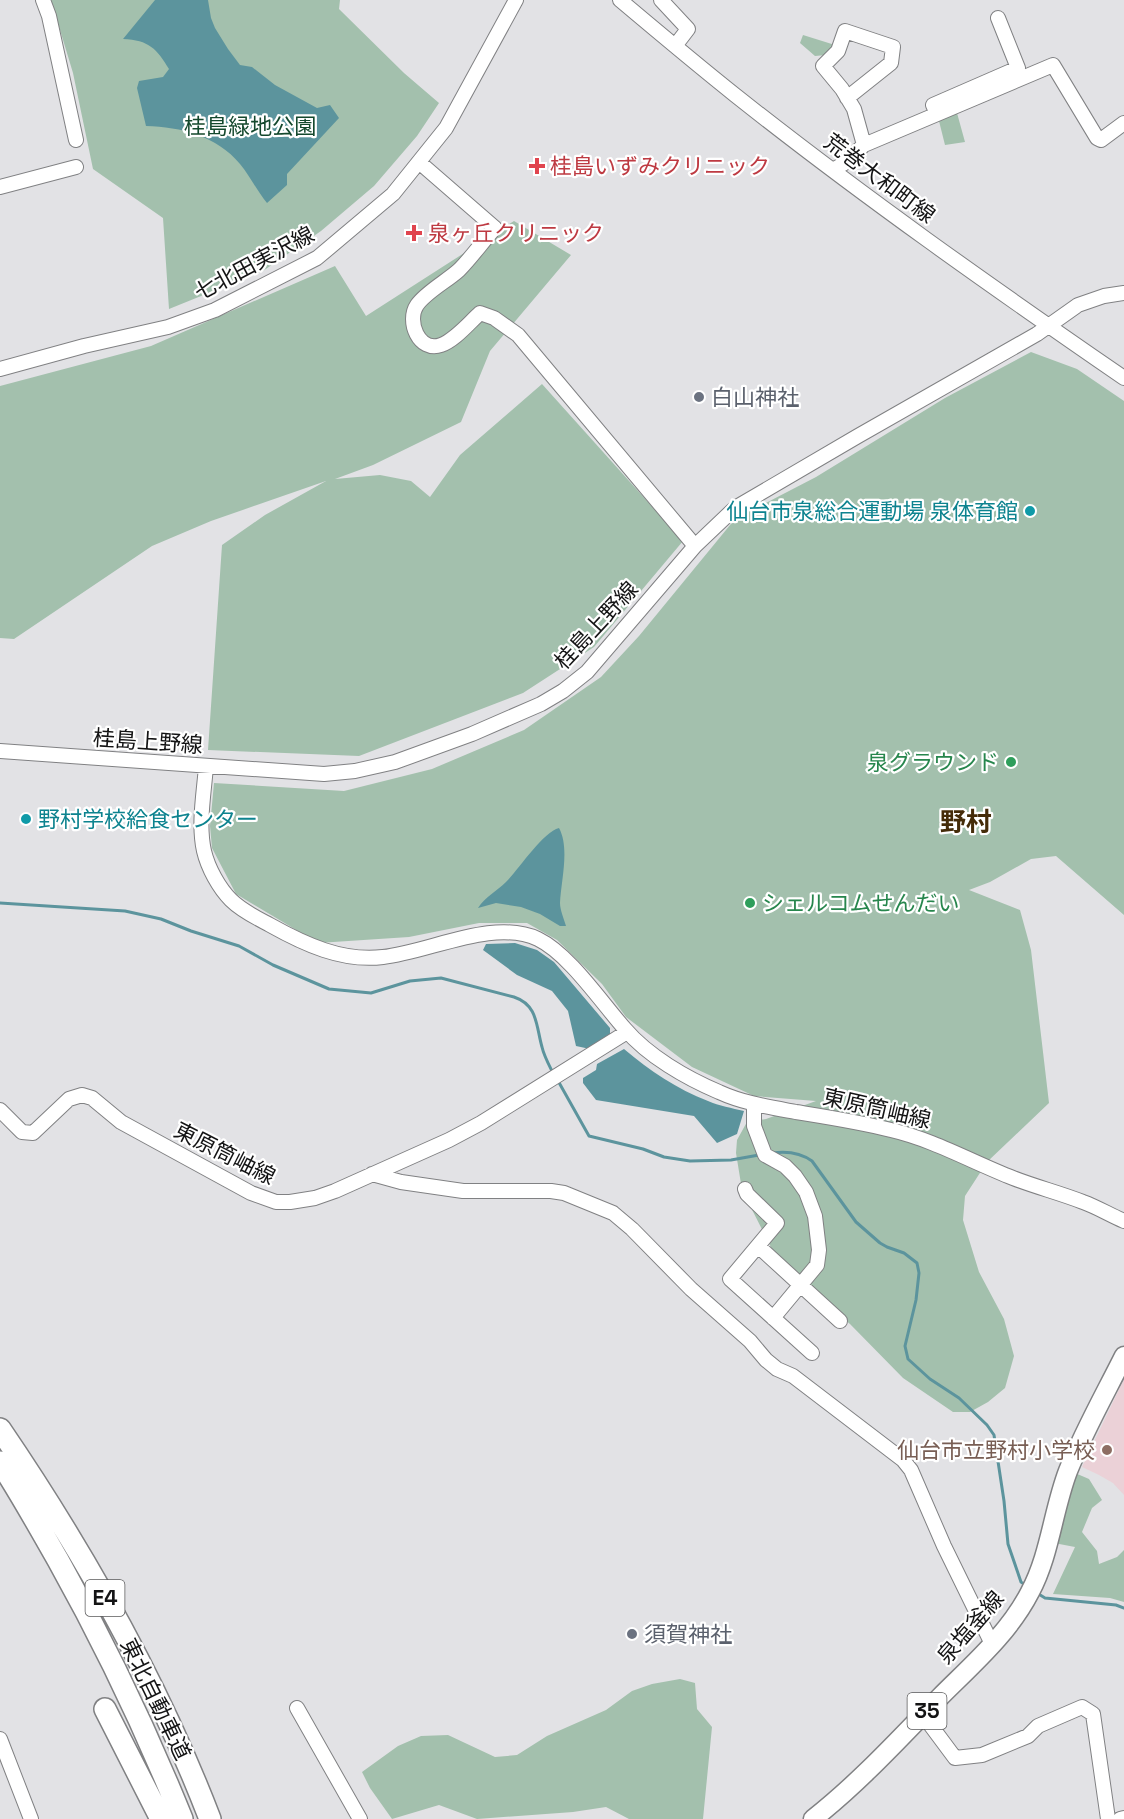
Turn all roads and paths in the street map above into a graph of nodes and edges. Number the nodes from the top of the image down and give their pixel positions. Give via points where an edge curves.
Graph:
1 (43, 0) edge
2 (516, 0) edge
3 (620, 0) edge
4 (661, 0) edge
5 (998, 18) dead end
6 (675, 46) junction
7 (847, 98) junction
8 (937, 114) junction
9 (1124, 123) edge
10 (76, 141) dead end
11 (864, 145) junction
12 (419, 162) junction
13 (76, 167) dead end
14 (833, 170) junction
15 (0, 188) edge
16 (1124, 293) edge
17 (1047, 325) junction
18 (0, 369) edge
19 (1124, 378) edge
20 (694, 546) junction
21 (0, 751) edge
22 (206, 766) junction
23 (627, 1032) junction
24 (754, 1104) junction
25 (0, 1110) edge
26 (372, 1174) junction
27 (745, 1189) dead end
28 (1124, 1221) edge
29 (758, 1246) junction
30 (801, 1286) junction
31 (773, 1318) junction
32 (840, 1321) dead end
33 (812, 1353) dead end
34 (1124, 1356) edge
35 (0, 1429) edge
36 (0, 1462) edge
37 (992, 1644) junction
38 (297, 1708) dead end
39 (105, 1709) dead end
40 (923, 1715) junction
41 (0, 1739) edge
42 (31, 1819) edge
43 (161, 1819) edge
44 (182, 1819) edge
45 (212, 1819) edge
46 (360, 1819) edge
47 (813, 1819) edge
48 (1108, 1819) edge

1 - 10 street
2 - 12 street, 七北田実沢線 via 446,128
3 - 6 street, 荒巻大和町線
4 - 6 street via 688,29
5 - 8 street via 1018,68 933,105
6 - 14 street, 荒巻大和町線
7 - 7 street via 823,66 838,51 845,31 893,47 891,63
7 - 11 street
8 - 9 street via 1053,65 1097,138 1101,140
8 - 11 street
11 - 14 street
12 - 18 street, 七北田実沢線 via 393,194 318,258 215,310 168,327
12 - 20 street via 495,228 460,269 418,304 413,327 423,343 433,347 451,340 480,313 518,335
13 - 15 street
14 - 17 street, 荒巻大和町線
16 - 17 street, 桂島上野線 via 1078,305
17 - 19 street, 荒巻大和町線
17 - 20 street, 桂島上野線 via 735,508
20 - 22 street, 桂島上野線 via 587,672 541,704 500,723 395,762 355,771 324,774
21 - 22 street, 桂島上野線
22 - 23 street, 東原筒岫線 via 204,851 222,888 248,913 314,948 358,958 410,953 481,934 524,934 549,945 562,956
23 - 24 street, 東原筒岫線 via 682,1074
23 - 26 street, 東原筒岫線 via 481,1123
24 - 28 street, 東原筒岫線 via 928,1140 1012,1178 1086,1203
24 - 30 street via 754,1126 763,1152 795,1176 815,1216 818,1265
25 - 26 street, 東原筒岫線 via 22,1132 33,1133 69,1099 82,1095 92,1098 148,1138 250,1193 276,1202 315,1198
26 - 37 street via 463,1191 564,1192 613,1213 766,1360 903,1460
27 - 29 street via 777,1223
29 - 30 street
29 - 31 street via 730,1279
30 - 31 street
30 - 32 street
31 - 33 street
34 - 37 main road, 泉塩釜線 / 35 via 1068,1471 1032,1587
35 - 45 highway, 東北自動車道 / E4 via 121,1626
36 - 44 highway, 東北自動車道 / E4 via 100,1636
37 - 40 main road, 泉塩釜線 / 35
38 - 46 street
39 - 43 highway
40 - 47 main road, 泉塩釜線 / 35 via 842,1796
40 - 48 street via 955,1758 982,1755 1082,1707 1093,1714
41 - 42 street

